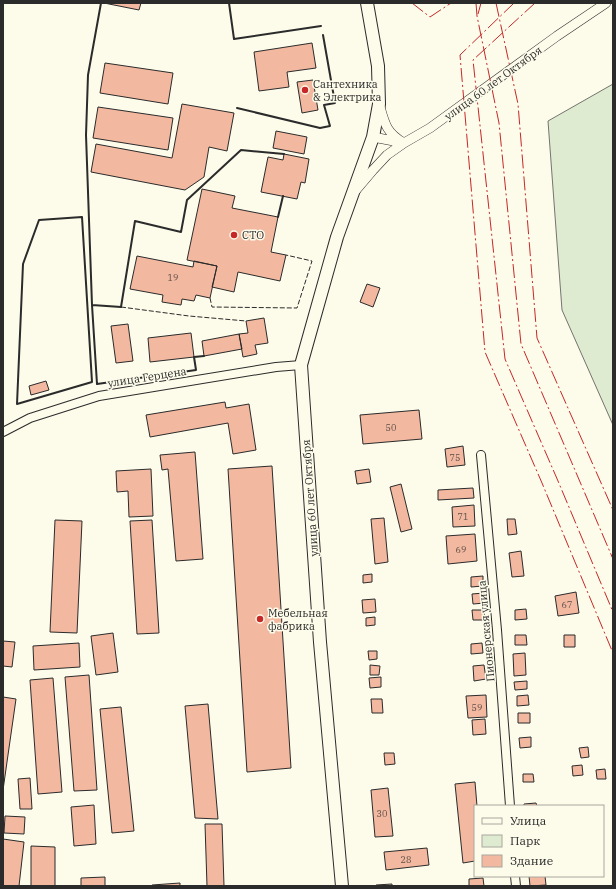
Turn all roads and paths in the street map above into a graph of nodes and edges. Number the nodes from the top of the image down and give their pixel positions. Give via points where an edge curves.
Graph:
1 (367, 3) edge
2 (606, 3) edge
3 (379, 104) junction
4 (373, 137) junction
5 (404, 142) junction
6 (352, 195) junction
7 (301, 365) junction
8 (3, 432) edge
9 (481, 455) dead end
10 (510, 805) edge
11 (342, 886) edge

1 - 3 main road, улица 60 лет Октября via 378,66
2 - 5 street, улица 60 лет Октября via 430,128
3 - 4 main road, улица 60 лет Октября
3 - 5 street via 388,131
4 - 5 street
4 - 6 main road, улица 60 лет Октября
5 - 6 street, улица 60 лет Октября via 372,170
6 - 7 main road, улица 60 лет Октября via 337,237
7 - 8 street, улица Герцена via 99,396 30,418
7 - 11 main road, улица 60 лет Октября via 320,642
9 - 10 street, Пионерская улица

